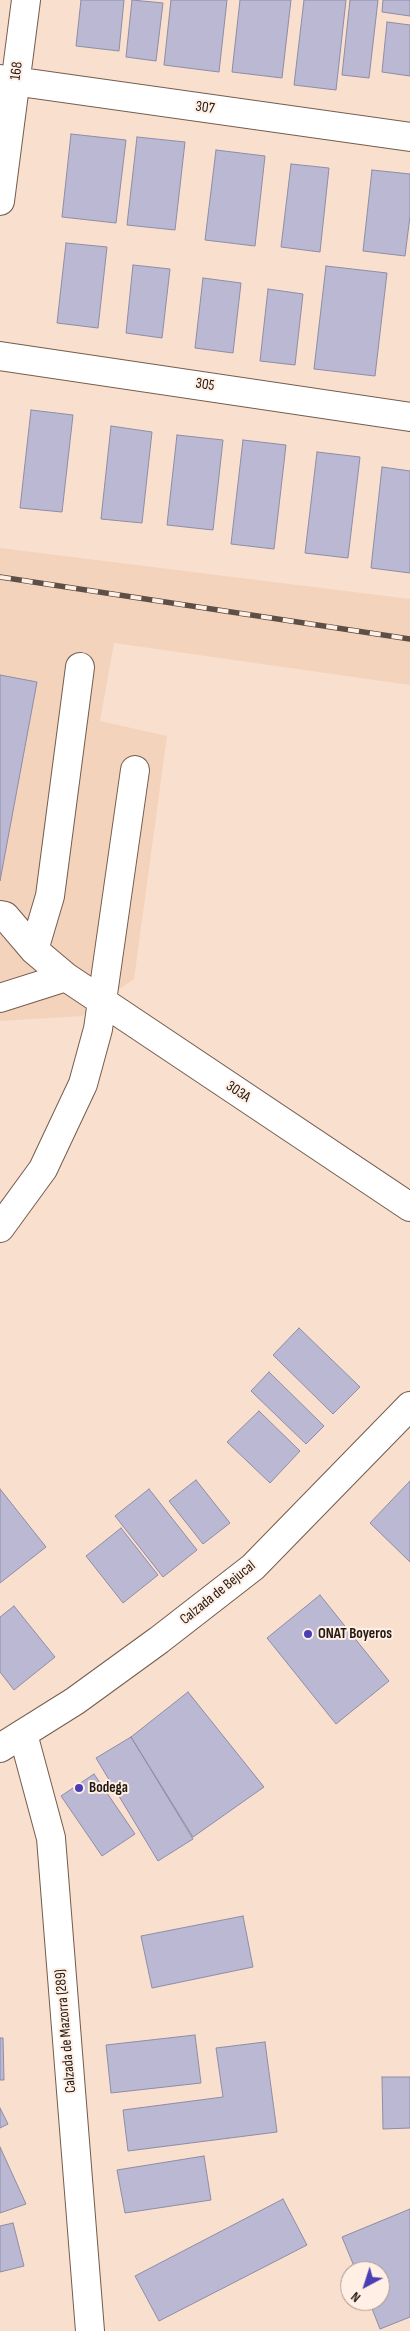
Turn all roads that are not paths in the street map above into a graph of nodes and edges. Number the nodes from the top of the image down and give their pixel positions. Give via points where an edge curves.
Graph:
1 (26, 0) edge
2 (8, 80) edge
3 (410, 137) edge
4 (0, 201) edge
5 (0, 356) edge
6 (410, 416) edge
7 (80, 667) dead end
8 (135, 770) dead end
9 (0, 915) edge
10 (34, 950) junction
11 (66, 977) junction
12 (0, 998) edge
13 (102, 1001) junction
14 (410, 1207) edge
15 (0, 1228) edge
16 (410, 1406) edge
17 (23, 1734) junction
18 (0, 1748) edge
19 (90, 2331) edge

1 - 2 street, 168
2 - 3 street, 307
2 - 4 street, 168
5 - 6 street, 305
7 - 10 street via 50,896
8 - 13 street
9 - 10 street, 303A via 5,916
10 - 11 street, 303A
11 - 12 street
11 - 13 street, 303A
13 - 14 street, 303A
13 - 15 street via 83,1084 43,1169
16 - 17 street, Calzada de Bejucal via 253,1567 75,1701
17 - 18 street, Calzada de Bejucal
17 - 19 street, Calzada de Mazorra (289) via 51,1838

